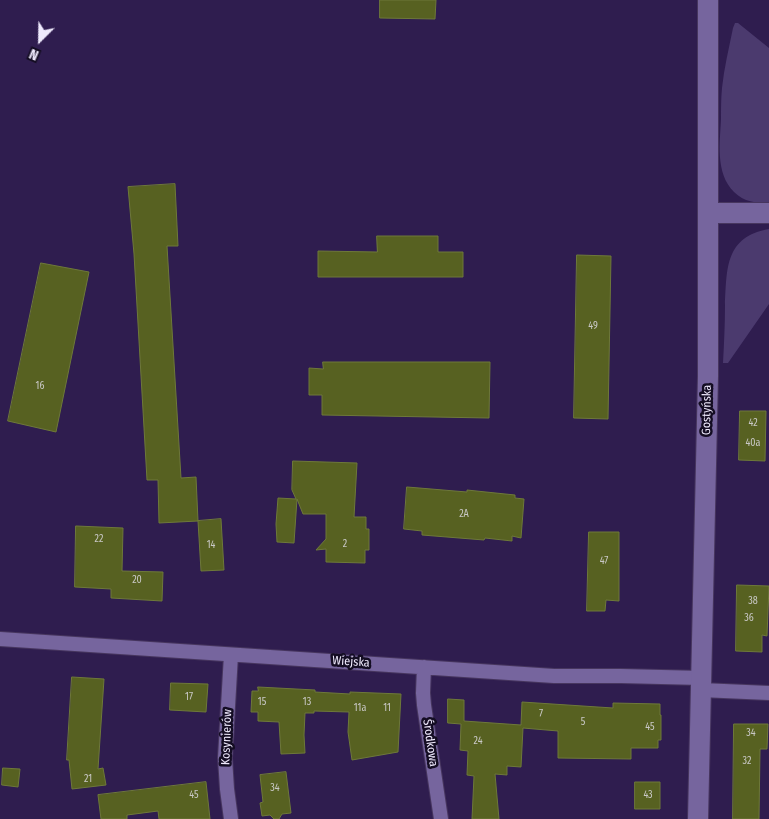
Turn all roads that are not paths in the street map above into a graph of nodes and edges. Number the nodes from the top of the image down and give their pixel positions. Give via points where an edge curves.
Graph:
1 (708, 0) edge
2 (708, 213) junction
3 (769, 213) edge
4 (0, 639) edge
5 (231, 655) junction
6 (424, 667) junction
7 (702, 684) junction
8 (769, 693) edge
9 (231, 819) edge
10 (441, 819) edge
11 (698, 819) edge

1 - 2 street, Gostyńska
2 - 3 street
2 - 7 street, Gostyńska
4 - 5 street, Wiejska
5 - 6 street, Wiejska
5 - 9 street, Kosynierów via 226,781
6 - 7 street, Wiejska via 554,676 621,676
6 - 10 street, Środkowa via 424,705
7 - 8 street, Wiejska
7 - 11 street, Gostyńska

